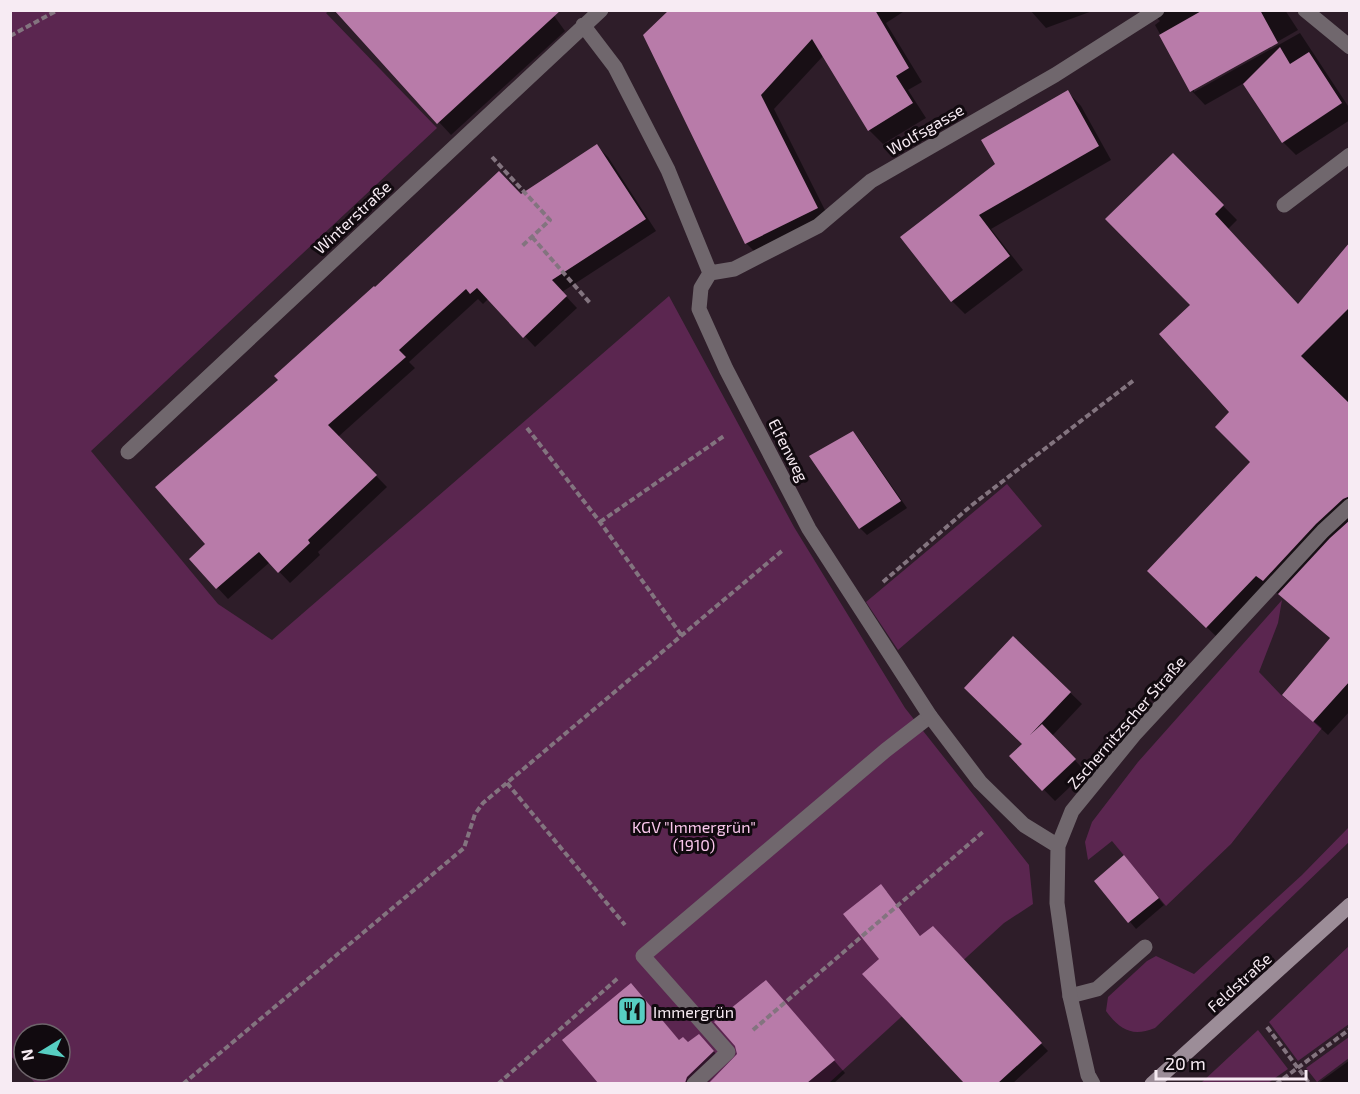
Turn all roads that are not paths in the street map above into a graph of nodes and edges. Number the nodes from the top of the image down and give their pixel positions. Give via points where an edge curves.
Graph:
1 (601, 10) edge
2 (1156, 10) edge
3 (1305, 10) edge
4 (584, 25) junction
5 (1350, 47) edge
6 (1350, 155) edge
7 (1284, 204) dead end
8 (710, 273) junction
9 (128, 452) dead end
10 (1350, 506) edge
11 (930, 716) junction
12 (1058, 846) junction
13 (1350, 905) edge
14 (1145, 947) dead end
15 (1070, 996) junction
16 (694, 1083) edge
17 (1093, 1083) edge
18 (1152, 1083) edge

1 - 4 street, Winterstraße
2 - 8 street, Wolfsgasse via 1055,75 871,181 818,226 734,269
3 - 5 street
4 - 8 street via 615,67 668,170
4 - 9 street, Winterstraße
6 - 7 street
8 - 11 street, Elfenweg via 701,288 699,309 726,369 809,529
10 - 12 street, Zschernitzscher Straße via 1134,735 1072,811
11 - 12 street, Elfenweg via 980,782 1024,825
11 - 16 street via 645,954 728,1052
12 - 15 street, Zschernitzscher Straße via 1057,903
13 - 18 street, Feldstraße
14 - 15 street via 1097,989
15 - 17 street, Zschernitzscher Straße

